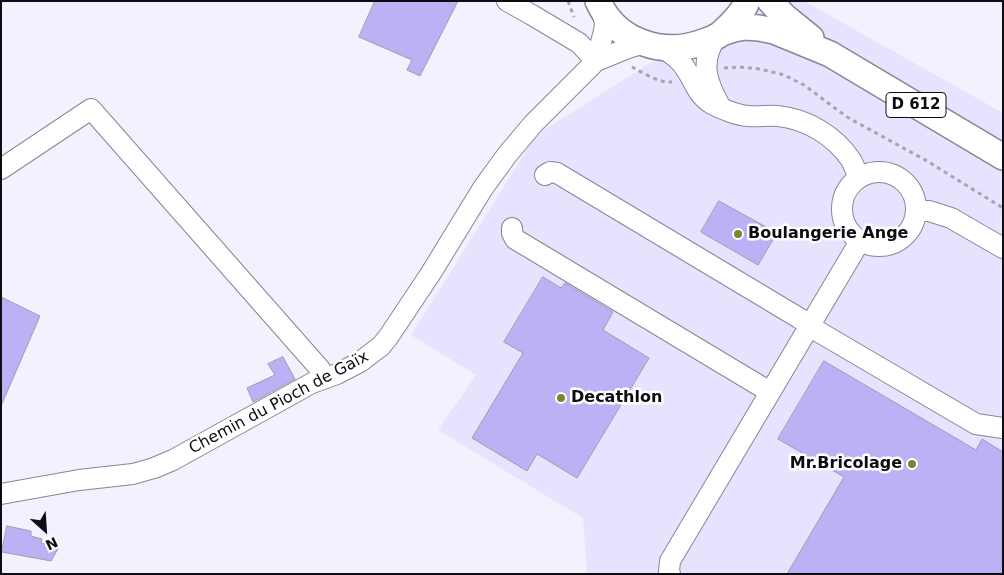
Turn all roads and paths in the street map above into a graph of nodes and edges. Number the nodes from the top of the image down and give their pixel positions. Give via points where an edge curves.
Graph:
1 (507, 1) edge
2 (747, 1) edge
3 (770, 1) edge
4 (600, 5) edge
5 (719, 35) junction
6 (655, 46) junction
7 (830, 54) junction
8 (596, 61) junction
9 (626, 68) dead end
10 (716, 68) dead end
11 (675, 82) dead end
12 (721, 108) junction
13 (1003, 157) edge
14 (1, 169) edge
15 (544, 175) dead end
16 (859, 178) junction
17 (1003, 208) edge
18 (916, 211) junction
19 (512, 228) dead end
20 (860, 241) junction
21 (1003, 248) edge
22 (810, 325) junction
23 (324, 378) junction
24 (770, 392) junction
25 (1003, 428) edge
26 (1, 494) edge
27 (670, 574) edge

1 - 8 street via 579,44
2 - 5 main road via 735,20
3 - 7 main road, D 612
4 - 6 main road via 614,24 630,37
4 - 8 street via 605,23
5 - 6 main road via 690,47
5 - 7 main road, D 612 via 745,27 759,28
5 - 12 street via 710,46 707,71 708,81
6 - 8 street, Chemin du Pioch de Gaïx via 628,48
6 - 12 street via 672,53 703,97
7 - 13 main road, D 612
8 - 23 street, Chemin du Pioch de Gaïx via 507,155 381,346 360,362
9 - 11 path via 631,67 658,80
10 - 17 path via 760,69 804,84 847,117
12 - 16 street via 748,116 776,116 805,123 832,138 852,161
14 - 23 street via 91,110 320,369
15 - 22 street via 557,173
16 - 18 street via 869,173 892,174 910,188
16 - 20 street via 849,186 841,210 850,233
18 - 20 street via 913,222 897,241 872,246
18 - 21 street via 929,211 951,218
19 - 24 street via 514,239
20 - 22 street
22 - 24 street
22 - 25 street via 976,424
23 - 26 street, Chemin du Pioch de Gaïx via 154,468
24 - 27 street via 670,560

